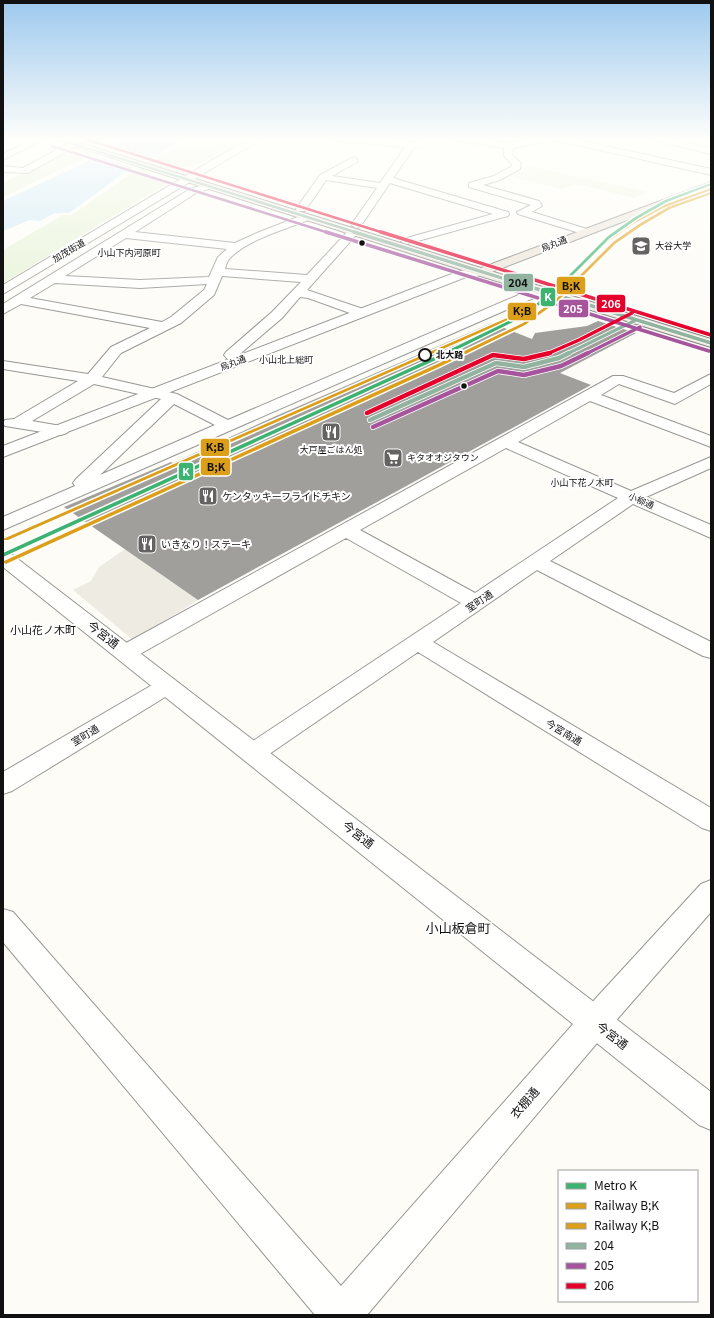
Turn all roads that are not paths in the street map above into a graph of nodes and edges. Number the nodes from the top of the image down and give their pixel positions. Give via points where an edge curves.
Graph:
1 (155, 200) edge
2 (179, 200) edge
3 (257, 200) edge
4 (260, 200) edge
5 (311, 200) edge
6 (374, 200) edge
7 (450, 200) edge
8 (521, 200) edge
9 (654, 200) edge
10 (672, 200) edge
11 (522, 212) junction
12 (304, 213) junction
13 (504, 214) junction
14 (355, 228) junction
15 (575, 228) junction
16 (586, 232) junction
17 (124, 234) junction
18 (407, 241) junction
19 (237, 247) junction
20 (478, 269) junction
21 (216, 276) junction
22 (52, 279) junction
23 (311, 279) junction
24 (3, 290) edge
25 (541, 290) junction
26 (299, 293) junction
27 (18, 300) junction
28 (3, 310) edge
29 (361, 313) junction
30 (163, 326) junction
31 (711, 333) edge
32 (711, 343) edge
33 (241, 360) junction
34 (3, 365) edge
35 (711, 378) edge
36 (92, 379) junction
37 (156, 393) junction
38 (588, 395) junction
39 (172, 397) junction
40 (9, 423) edge
41 (226, 425) junction
42 (61, 430) junction
43 (505, 442) junction
44 (711, 442) edge
45 (3, 452) edge
46 (711, 462) edge
47 (70, 495) junction
48 (632, 497) junction
49 (3, 524) edge
50 (346, 530) junction
51 (711, 532) edge
52 (3, 557) edge
53 (536, 562) junction
54 (477, 602) junction
55 (418, 642) junction
56 (711, 652) edge
57 (125, 653) junction
58 (167, 686) junction
59 (254, 753) junction
60 (3, 784) edge
61 (711, 821) edge
62 (711, 892) edge
63 (3, 921) edge
64 (594, 1023) junction
65 (711, 1114) edge
66 (340, 1315) edge

1 - 24 street, 加茂街道
2 - 17 street
3 - 12 highway
4 - 12 highway
5 - 12 street
6 - 14 street
7 - 13 street
8 - 11 street via 536,204 535,207
9 - 15 highway, 烏丸通
10 - 16 highway, 烏丸通
11 - 13 street
11 - 15 street
12 - 14 highway
12 - 19 street
13 - 18 street
14 - 18 highway
14 - 20 highway
14 - 23 street
15 - 16 street
15 - 20 highway, 烏丸通
16 - 20 highway, 烏丸通
17 - 19 street
17 - 22 street
18 - 20 highway
19 - 21 street via 224,257
20 - 25 main road
20 - 29 street, 烏丸通
20 - 31 main road
21 - 22 street via 140,284
21 - 23 street
21 - 30 street via 210,292 176,320
22 - 27 street
23 - 26 street
25 - 32 main road
25 - 41 street
26 - 29 street via 310,294
26 - 33 street via 278,315 230,355
27 - 28 street
27 - 30 street
29 - 33 street, 烏丸通
30 - 36 street via 116,350
33 - 37 street, 烏丸通
34 - 36 street
35 - 38 street via 675,399 618,379
36 - 37 street
36 - 40 street
37 - 39 street
37 - 42 street, 烏丸通
38 - 43 street
38 - 44 street
39 - 41 street
39 - 47 street
40 - 42 street
41 - 47 street
42 - 45 street, 烏丸通
43 - 48 street, 小柳通
43 - 50 street
46 - 48 street, 室町通
47 - 49 street
48 - 51 street, 小柳通
48 - 53 street, 室町通
50 - 54 street
50 - 57 street
52 - 57 street, 今宮通
53 - 54 street, 室町通
53 - 56 street
54 - 55 street, 室町通
55 - 59 street, 室町通
55 - 61 street, 今宮南通
57 - 58 street, 今宮通
58 - 59 street, 今宮通
58 - 60 street, 室町通
59 - 64 street, 今宮通
62 - 64 street, 衣棚通
63 - 66 street
64 - 65 street, 今宮通
64 - 66 street, 衣棚通

